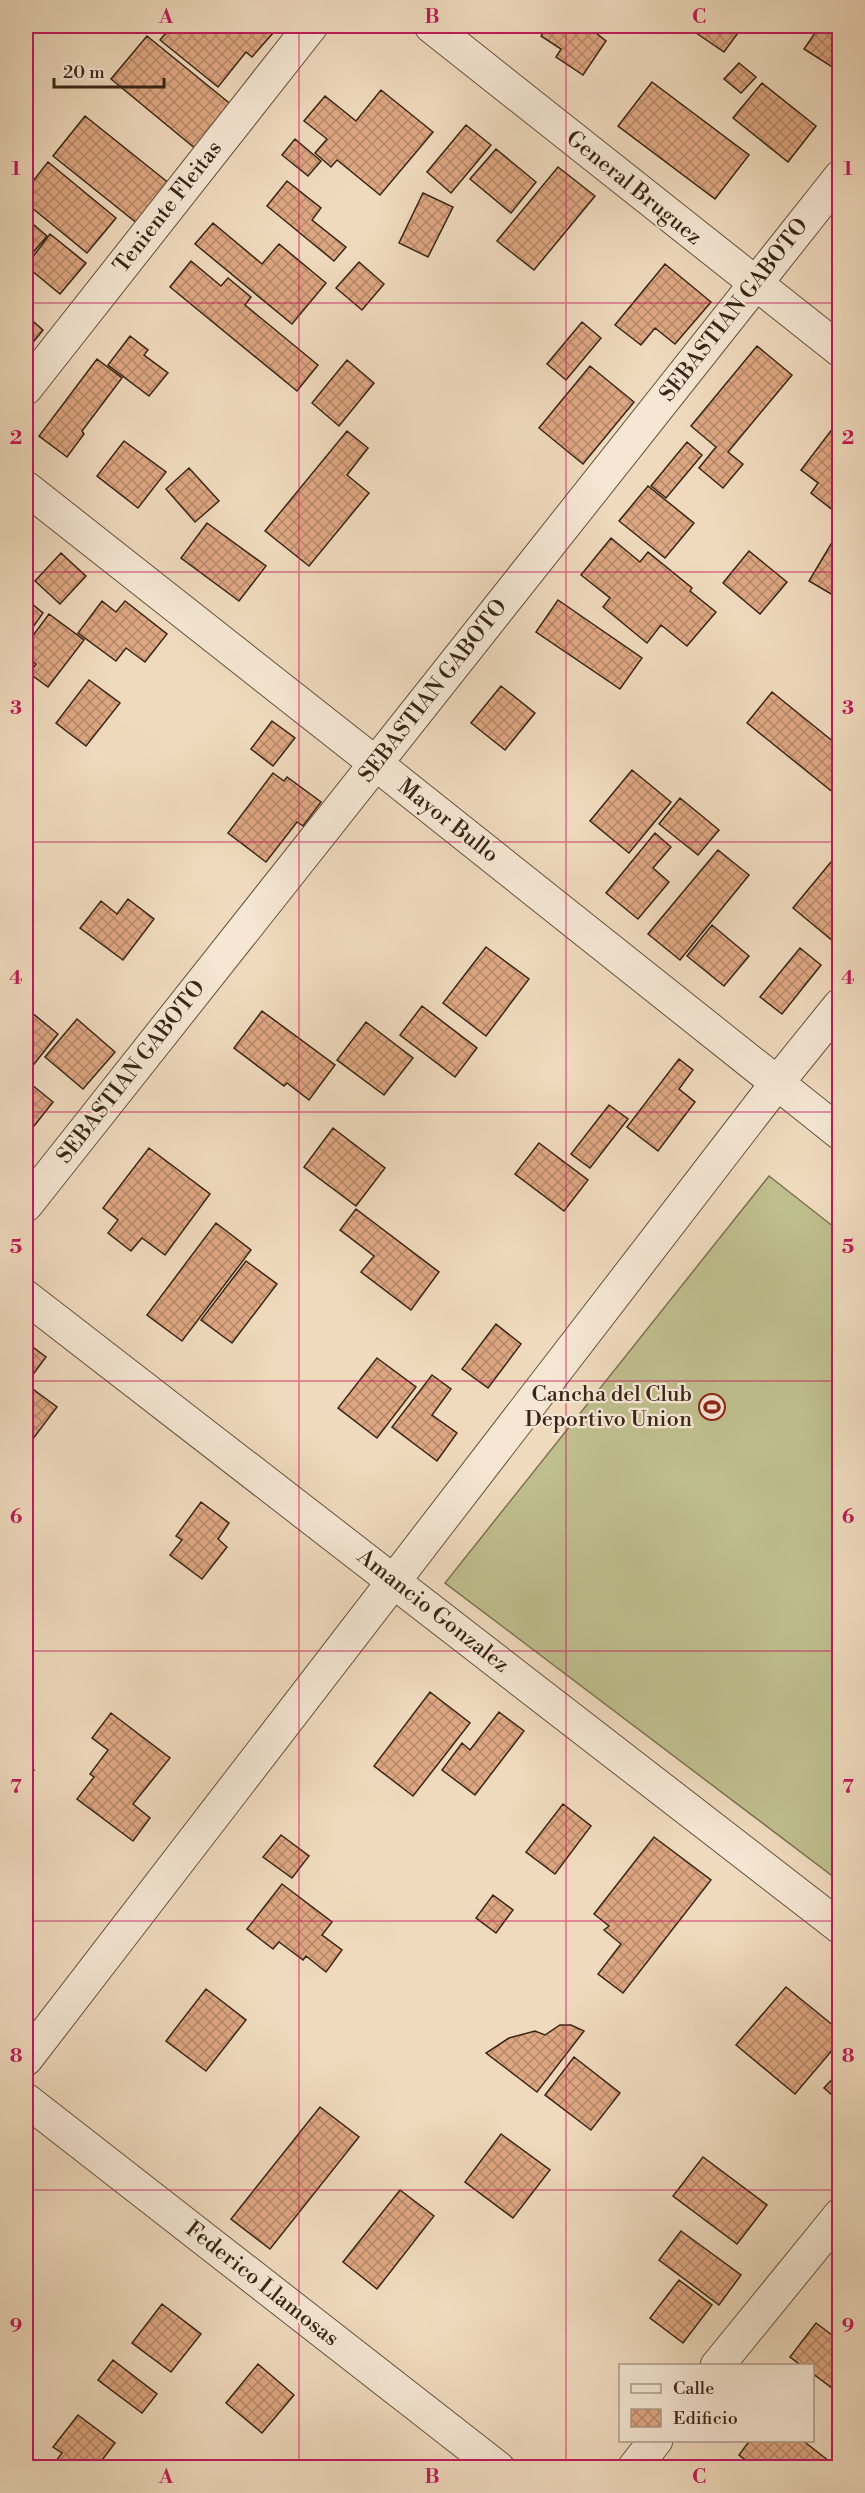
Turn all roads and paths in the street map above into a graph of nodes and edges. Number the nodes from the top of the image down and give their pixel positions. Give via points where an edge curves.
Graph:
1 (311, 26) edge
2 (430, 26) edge
3 (840, 177) edge
4 (755, 284) junction
5 (840, 350) edge
6 (26, 388) edge
7 (26, 488) edge
8 (375, 763) junction
9 (840, 1005) edge
10 (777, 1083) junction
11 (840, 1133) edge
12 (26, 1205) edge
13 (26, 1297) edge
14 (394, 1580) junction
15 (840, 1927) edge
16 (26, 2059) edge
17 (26, 2100) edge
18 (840, 2215) edge
19 (719, 2364) edge
20 (654, 2442) edge
21 (498, 2468) edge
22 (634, 2468) edge

1 - 6 street, Teniente Fleitas
2 - 4 street, General Bruguez
3 - 4 street, SEBASTIAN GABOTO
4 - 5 street, General Bruguez
4 - 8 street, SEBASTIAN GABOTO
7 - 8 street, Mayor Bullo
8 - 10 street, Mayor Bullo
8 - 12 street, SEBASTIAN GABOTO
9 - 10 street
10 - 11 street, Mayor Bullo
10 - 14 street
13 - 14 street, Amancio Gonzalez
14 - 15 street, Amancio Gonzalez
14 - 16 street
17 - 21 street, Federico Llamosas
18 - 19 street
20 - 22 street

